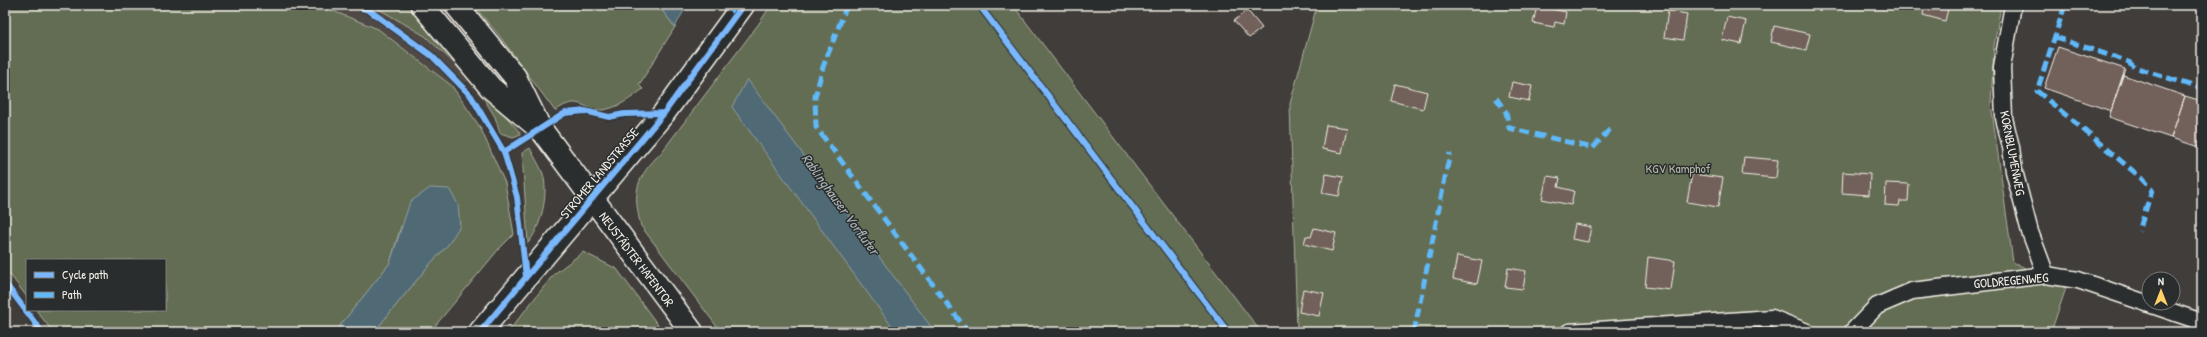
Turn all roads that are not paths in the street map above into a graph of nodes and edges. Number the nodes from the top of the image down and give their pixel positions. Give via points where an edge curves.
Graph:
1 (422, 5) edge
2 (456, 5) edge
3 (743, 5) edge
4 (2013, 5) edge
5 (540, 128) junction
6 (591, 198) junction
7 (2046, 274) junction
8 (2202, 322) edge
9 (480, 332) edge
10 (692, 332) edge
11 (1569, 332) edge
12 (1807, 332) edge
13 (1852, 332) edge

1 - 5 street, NEUSTÄDTER HAFENTOR via 491,88
2 - 5 street, NEUSTÄDTER HAFENTOR via 515,77
3 - 6 street, STROMER LANDSTRASSE via 664,113
4 - 7 lane, KORNBLUMENWEG via 2002,66 2004,118 2030,232
5 - 6 street, NEUSTÄDTER HAFENTOR
6 - 9 street, STROMER LANDSTRASSE
6 - 10 street, NEUSTÄDTER HAFENTOR
7 - 8 lane, GOLDREGENWEG via 2078,280
7 - 13 lane, GOLDREGENWEG via 1912,291 1877,306
11 - 12 lane via 1772,318

